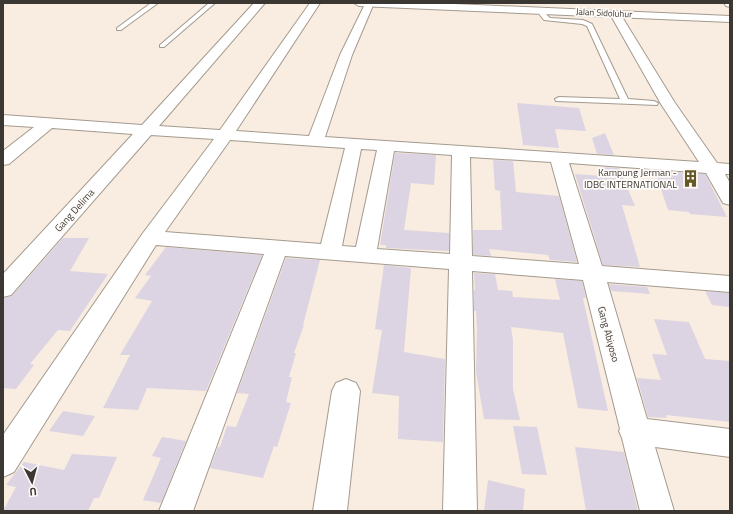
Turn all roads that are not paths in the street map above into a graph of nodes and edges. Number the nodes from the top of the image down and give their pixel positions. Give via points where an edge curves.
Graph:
1 (155, 3) edge
2 (212, 3) edge
3 (260, 3) edge
4 (315, 3) edge
5 (358, 3) edge
6 (370, 4) edge
7 (539, 10) junction
8 (615, 14) junction
9 (730, 19) edge
10 (119, 29) dead end
11 (162, 46) dead end
12 (559, 99) dead end
13 (625, 102) junction
14 (654, 103) dead end
15 (6, 123) edge
16 (49, 123) junction
17 (145, 130) junction
18 (225, 135) junction
19 (314, 142) junction
20 (354, 144) junction
21 (386, 146) junction
22 (461, 151) junction
23 (559, 158) junction
24 (3, 160) edge
25 (712, 168) junction
26 (730, 170) edge
27 (730, 199) edge
28 (150, 238) junction
29 (277, 248) junction
30 (330, 252) junction
31 (365, 255) junction
32 (461, 263) junction
33 (593, 274) junction
34 (730, 284) edge
35 (3, 290) edge
36 (346, 391) dead end
37 (634, 431) junction
38 (730, 443) edge
39 (3, 462) edge
40 (176, 511) edge
41 (330, 511) edge
42 (460, 511) edge
43 (656, 511) edge

1 - 10 lane
2 - 11 lane
3 - 17 street, Gang Delima
4 - 18 street
5 - 6 street, Jalan Sidoluhur
6 - 7 street, Jalan Sidoluhur
6 - 19 street via 346,55
7 - 8 street, Jalan Sidoluhur
7 - 13 lane via 548,20 584,22 590,25
8 - 9 street, Jalan Sidoluhur
8 - 25 street via 668,104
12 - 13 lane
13 - 14 lane
15 - 16 street
16 - 17 street
16 - 24 street
17 - 18 street
17 - 35 street, Gang Delima
18 - 19 street
18 - 28 street
19 - 20 street
20 - 21 street
20 - 30 street
21 - 22 street
21 - 31 street
22 - 23 street
22 - 32 street
23 - 25 street
23 - 33 street, Gang Abiyoso
25 - 26 street
25 - 27 street
28 - 29 street
28 - 39 street
29 - 30 street
29 - 40 street
30 - 31 street
31 - 32 street
32 - 33 street
32 - 42 street
33 - 34 street
33 - 37 street, Gang Abiyoso
36 - 41 street
37 - 38 street
37 - 43 street, Gang Abiyoso

